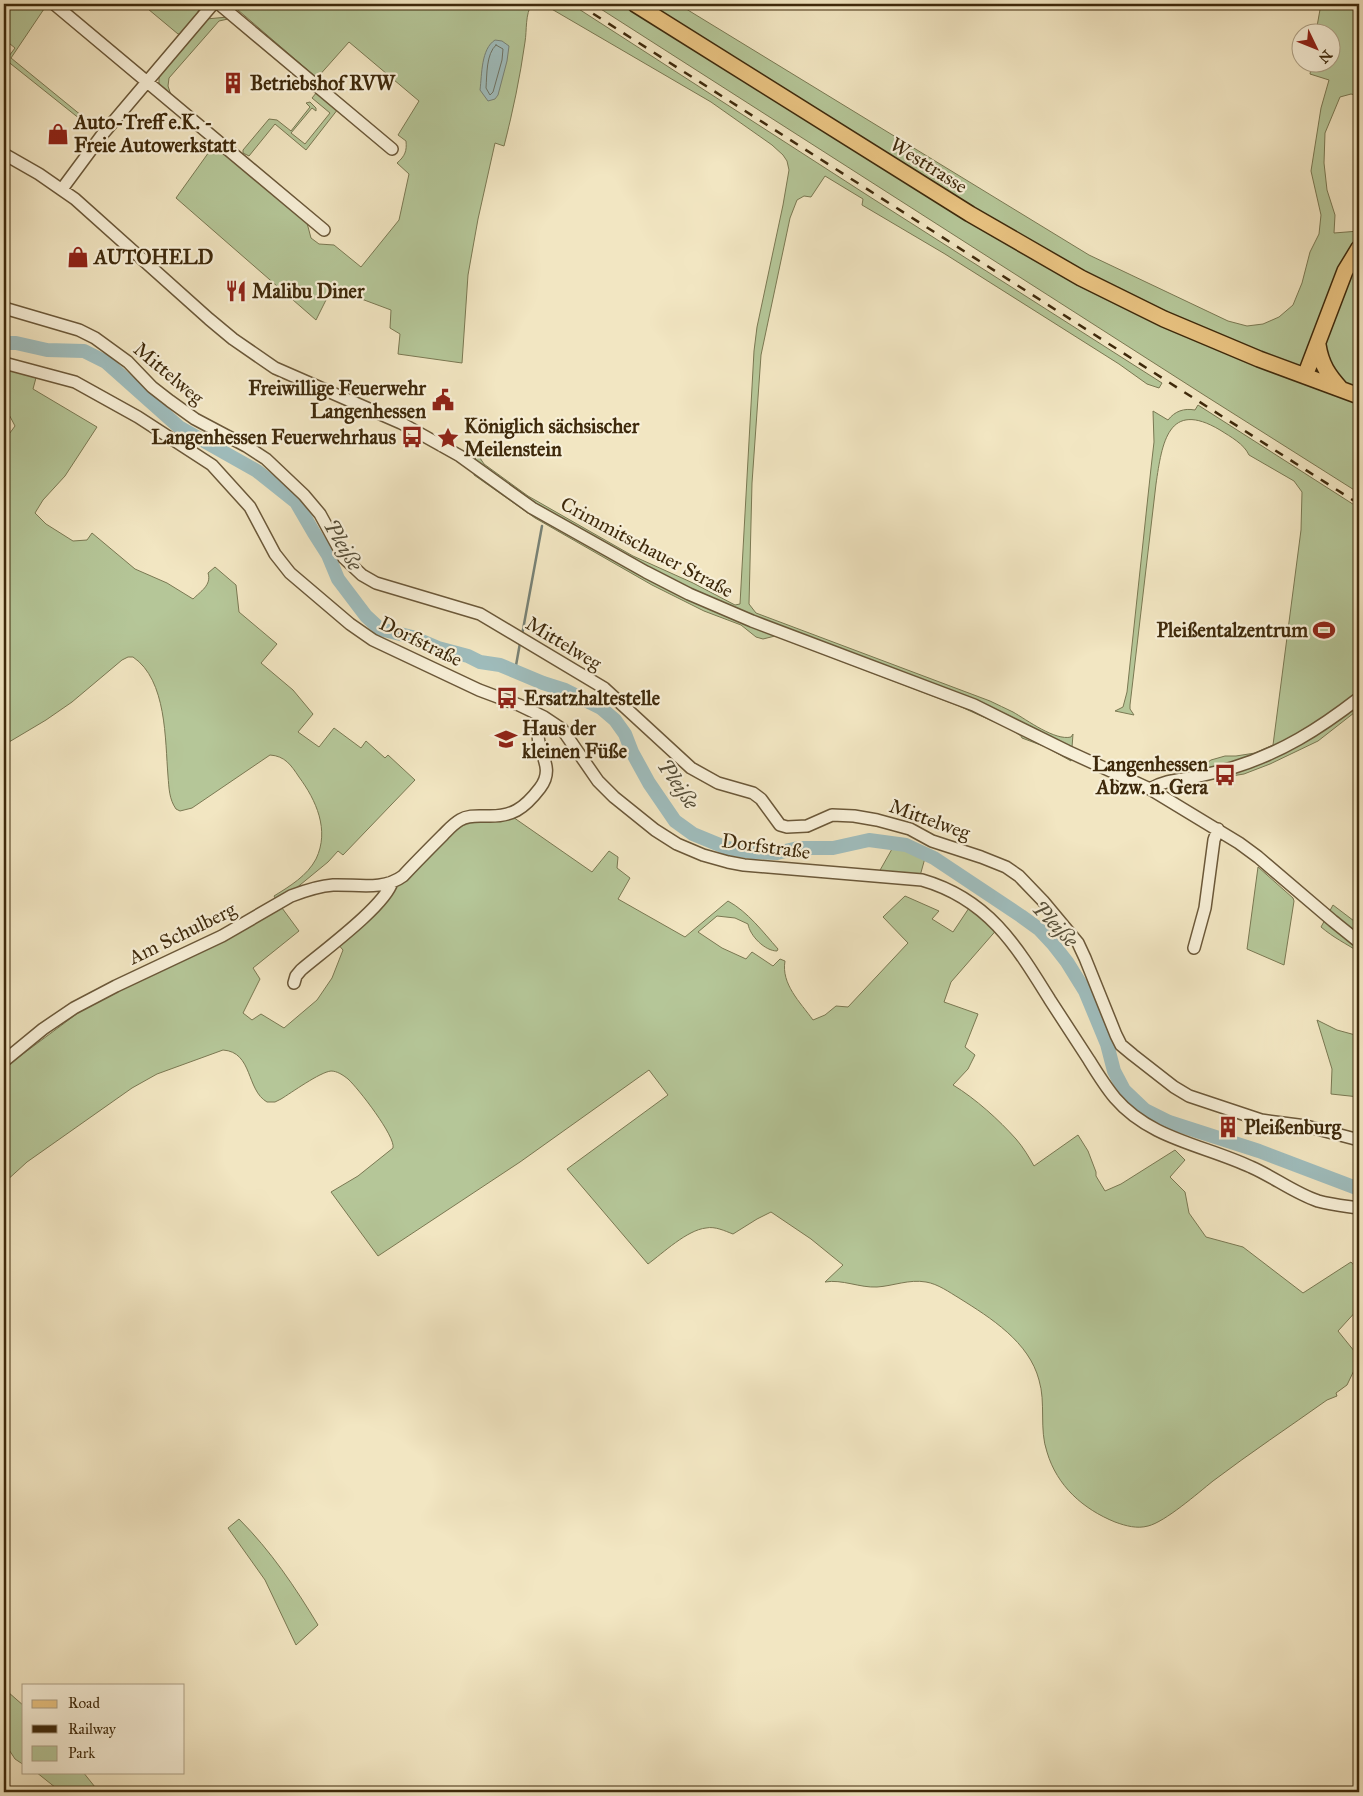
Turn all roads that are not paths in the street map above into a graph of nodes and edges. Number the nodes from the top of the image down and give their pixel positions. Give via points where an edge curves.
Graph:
1 (54, 4) edge
2 (212, 4) edge
3 (219, 4) edge
4 (635, 4) edge
5 (146, 81) junction
6 (392, 149) dead end
7 (4, 154) edge
8 (62, 189) junction
9 (324, 230) dead end
10 (1359, 248) edge
11 (4, 308) edge
12 (1318, 345) junction
13 (4, 363) edge
14 (1305, 376) junction
15 (1342, 390) junction
16 (1359, 396) edge
17 (1359, 698) edge
18 (544, 717) junction
19 (1150, 789) junction
20 (1218, 829) junction
21 (392, 882) junction
22 (1359, 942) edge
23 (1194, 948) dead end
24 (294, 983) dead end
25 (4, 1061) edge
26 (1359, 1140) edge
27 (1359, 1208) edge

1 - 5 street
2 - 5 street
3 - 6 street
4 - 14 main road, Westtrasse via 1035,252 1164,320
5 - 8 street
5 - 9 street
7 - 8 street, Crimmitschauer Straße
8 - 19 street, Crimmitschauer Straße via 146,265 258,357 292,376 382,413 432,440 460,456 532,508 646,572 752,621 974,705
10 - 12 main road via 1345,271
11 - 26 street, Mittelweg via 96,338 195,420 266,459 320,514 344,558 362,575 376,583 480,614 597,684 691,768 718,783 753,793 780,825 807,826 832,815 877,820 910,829 932,841 1013,872 1043,901 1078,943 1121,1045 1182,1091 1210,1104 1261,1120 1306,1126
12 - 14 main road
12 - 15 main road via 1325,370
13 - 18 street, Dorfstraße via 75,382 138,417 212,465 250,507 275,554 290,573 365,636
14 - 15 main road, Westtrasse
15 - 16 main road, Westtrasse
17 - 19 street via 1318,728 1271,754 1225,770 1165,782
18 - 21 street, Am Schulberg via 539,724 538,736 547,774 540,788 521,809 503,816 473,816 458,821 403,876
18 - 27 street, Dorfstraße via 562,729 598,781 614,797 677,844 703,855 744,865 922,880 957,894 1000,927 1026,960 1114,1097 1137,1119 1167,1135 1251,1166 1317,1200
19 - 20 street, Crimmitschauer Straße
20 - 22 street, Crimmitschauer Straße via 1258,857
20 - 23 street via 1205,908
21 - 24 street, Am Schulberg via 388,892 363,918 300,970
21 - 25 street, Am Schulberg via 328,886 291,896 222,936 80,1004

